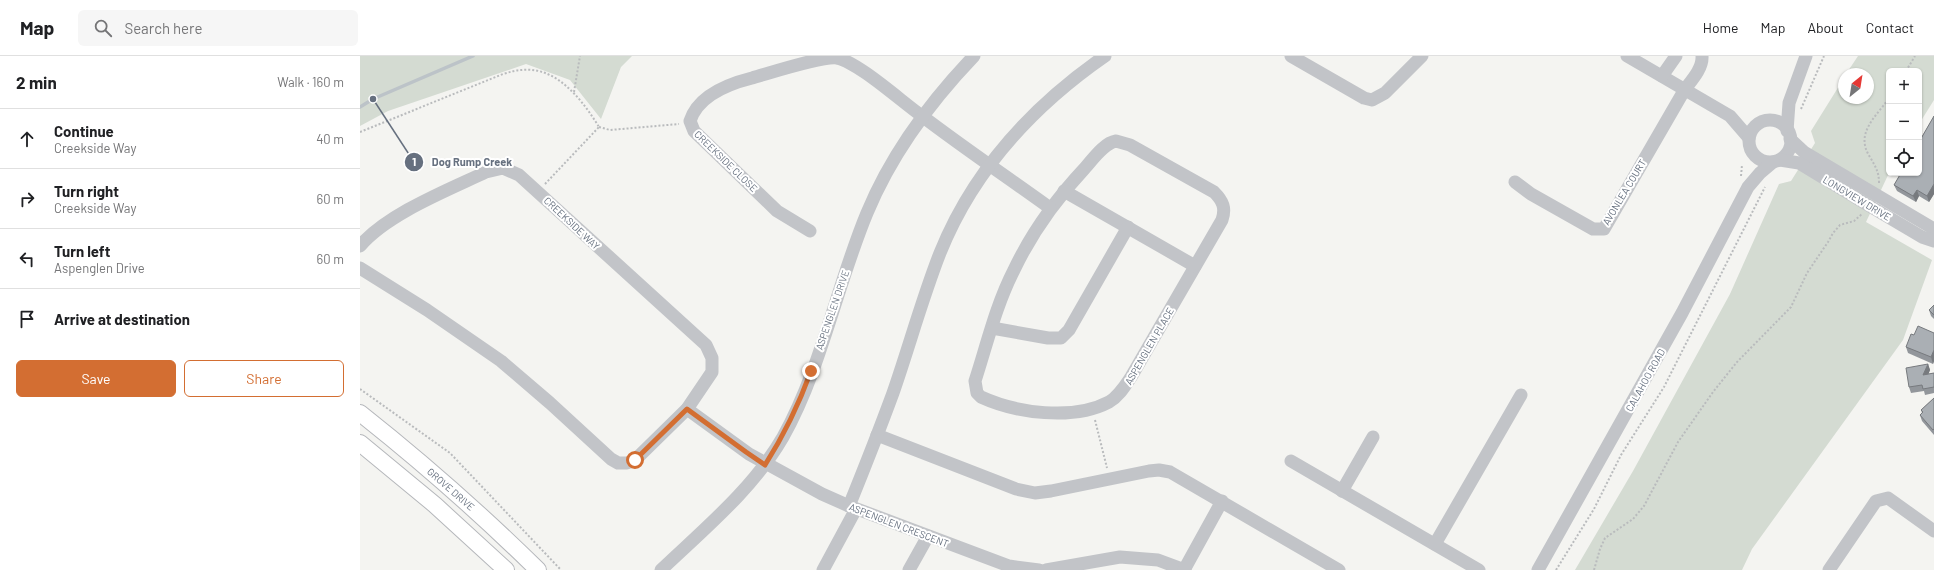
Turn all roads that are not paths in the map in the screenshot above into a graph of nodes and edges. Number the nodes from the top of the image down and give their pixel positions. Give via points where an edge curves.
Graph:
1 (974, 56) edge
2 (1105, 56) edge
3 (1291, 56) edge
4 (1422, 56) edge
5 (1627, 56) edge
6 (1676, 56) edge
7 (1702, 56) edge
8 (1806, 56) edge
9 (1662, 76) junction
10 (1685, 89) junction
11 (1789, 103) junction
12 (1730, 116) junction
13 (923, 117) junction
14 (1764, 122) junction
15 (1789, 135) junction
16 (1750, 144) junction
17 (1776, 161) junction
18 (989, 165) junction
19 (1515, 182) dead end
20 (1748, 187) junction
21 (1064, 191) junction
22 (1871, 200) junction
23 (1050, 208) junction
24 (1128, 228) junction
25 (1934, 228) edge
26 (810, 231) dead end
27 (1934, 241) edge
28 (360, 246) edge
29 (1195, 266) junction
30 (360, 268) edge
31 (992, 328) junction
32 (1521, 395) dead end
33 (687, 409) junction
34 (360, 413) edge
35 (878, 435) junction
36 (1373, 437) dead end
37 (360, 442) edge
38 (1291, 461) dead end
39 (765, 465) junction
40 (1342, 491) junction
41 (1222, 501) junction
42 (852, 508) junction
43 (1934, 531) edge
44 (928, 536) junction
45 (1435, 544) junction
46 (995, 566) edge
47 (1060, 569) edge
48 (506, 570) edge
49 (538, 570) edge
50 (661, 570) edge
51 (823, 570) edge
52 (909, 570) edge
53 (1038, 570) edge
54 (1046, 570) edge
55 (1184, 570) edge
56 (1339, 570) edge
57 (1479, 570) edge
58 (1538, 570) edge
59 (1829, 570) edge

1 - 13 street, ASPENGLEN DRIVE
2 - 18 street via 1040,107
3 - 4 street via 1356,94 1372,100 1385,93
5 - 9 street
6 - 9 street
7 - 10 street via 1703,61
8 - 11 street
9 - 10 street
10 - 12 street
10 - 19 street, AVONLEA COURT via 1604,229 1593,229 1531,194
11 - 14 street via 1777,115
11 - 15 street
12 - 14 street
12 - 16 street
13 - 18 street
13 - 26 street, CREEKSIDE CLOSE via 851,62 836,58 826,58 724,87 692,112 690,121 694,131 778,211
13 - 39 street, ASPENGLEN DRIVE via 886,173 867,212 798,406
14 - 15 street via 1780,123
14 - 16 street via 1751,132
15 - 17 street via 1788,151
15 - 22 street, LONGVIEW DRIVE via 1804,152
16 - 17 street via 1760,160
16 - 20 street, CALAHOO ROAD via 1752,169
17 - 20 street, CALAHOO ROAD via 1760,173
17 - 22 street, LONGVIEW DRIVE via 1799,163
18 - 23 street
18 - 35 street via 967,198 940,252
20 - 58 street, CALAHOO ROAD via 1682,313
21 - 23 street, ASPENGLEN PLACE
21 - 24 street
21 - 29 street, ASPENGLEN PLACE via 1102,150 1116,141 1130,145 1214,192 1222,202 1224,215
22 - 25 street, LONGVIEW DRIVE
22 - 27 street, LONGVIEW DRIVE via 1922,237
23 - 31 street, ASPENGLEN PLACE via 1013,271
24 - 29 street
24 - 31 street via 1069,330 1061,338
28 - 33 street, CREEKSIDE WAY via 367,238 404,212 496,168 511,170 706,345 712,358 712,372
29 - 31 street, ASPENGLEN PLACE via 1132,377 1117,396 1101,405 1067,412 1041,413 1015,408 981,396 977,393 975,381
30 - 33 street, CREEKSIDE WAY via 501,361 618,463 635,460
32 - 45 street
33 - 39 street
34 - 49 main road, GROVE DRIVE via 497,529
35 - 41 street via 1026,492 1051,492 1164,470
35 - 42 street
36 - 40 street
37 - 48 main road via 435,505
38 - 40 street
39 - 42 street, ASPENGLEN CRESCENT
39 - 50 street, ASPENGLEN DRIVE
40 - 45 street
41 - 55 street
41 - 56 street
42 - 44 street, ASPENGLEN CRESCENT
42 - 51 street
43 - 59 street via 1888,498 1876,501
44 - 46 street, ASPENGLEN CRESCENT
44 - 52 street
45 - 57 street
46 - 53 street, ASPENGLEN CRESCENT
47 - 54 street
47 - 55 street via 1120,557 1158,560

